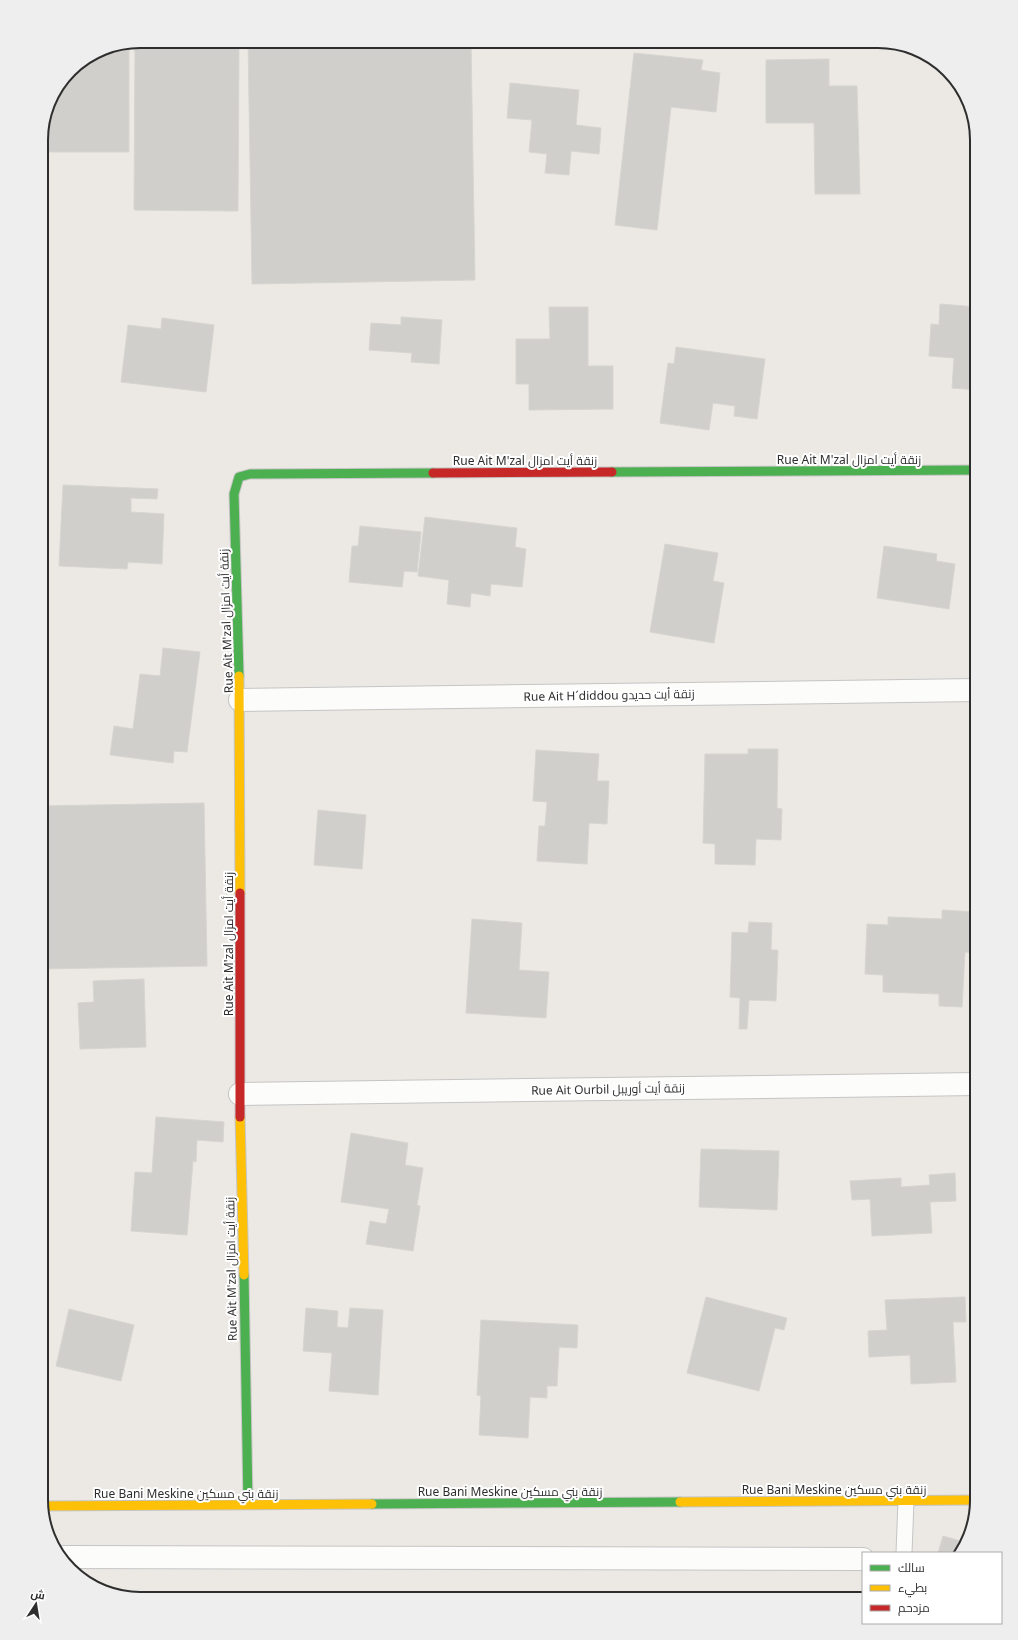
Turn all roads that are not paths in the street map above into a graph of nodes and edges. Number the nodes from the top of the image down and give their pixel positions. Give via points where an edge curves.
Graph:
1 (970, 470) edge
2 (970, 690) edge
3 (240, 700) junction
4 (970, 1084) edge
5 (240, 1094) junction
6 (906, 1500) junction
7 (970, 1500) edge
8 (248, 1504) junction
9 (48, 1506) edge
10 (904, 1552) edge
11 (68, 1557) edge
12 (862, 1559) edge

1 - 3 street, Rue Ait M'zal زنقة أيت امزال via 244,474 238,477 234,494
2 - 3 street, Rue Ait H´diddou زنقة أيت حديدو
3 - 5 street, Rue Ait M'zal زنقة أيت امزال
4 - 5 street, Rue Ait Ourbil زنقة أيت أوريبل
5 - 8 street, Rue Ait M'zal زنقة أيت امزال
6 - 7 street, Rue Bani Meskine زنقة بني مسكين
6 - 8 street, Rue Bani Meskine زنقة بني مسكين
6 - 10 lane
8 - 9 street, Rue Bani Meskine زنقة بني مسكين
11 - 12 street

